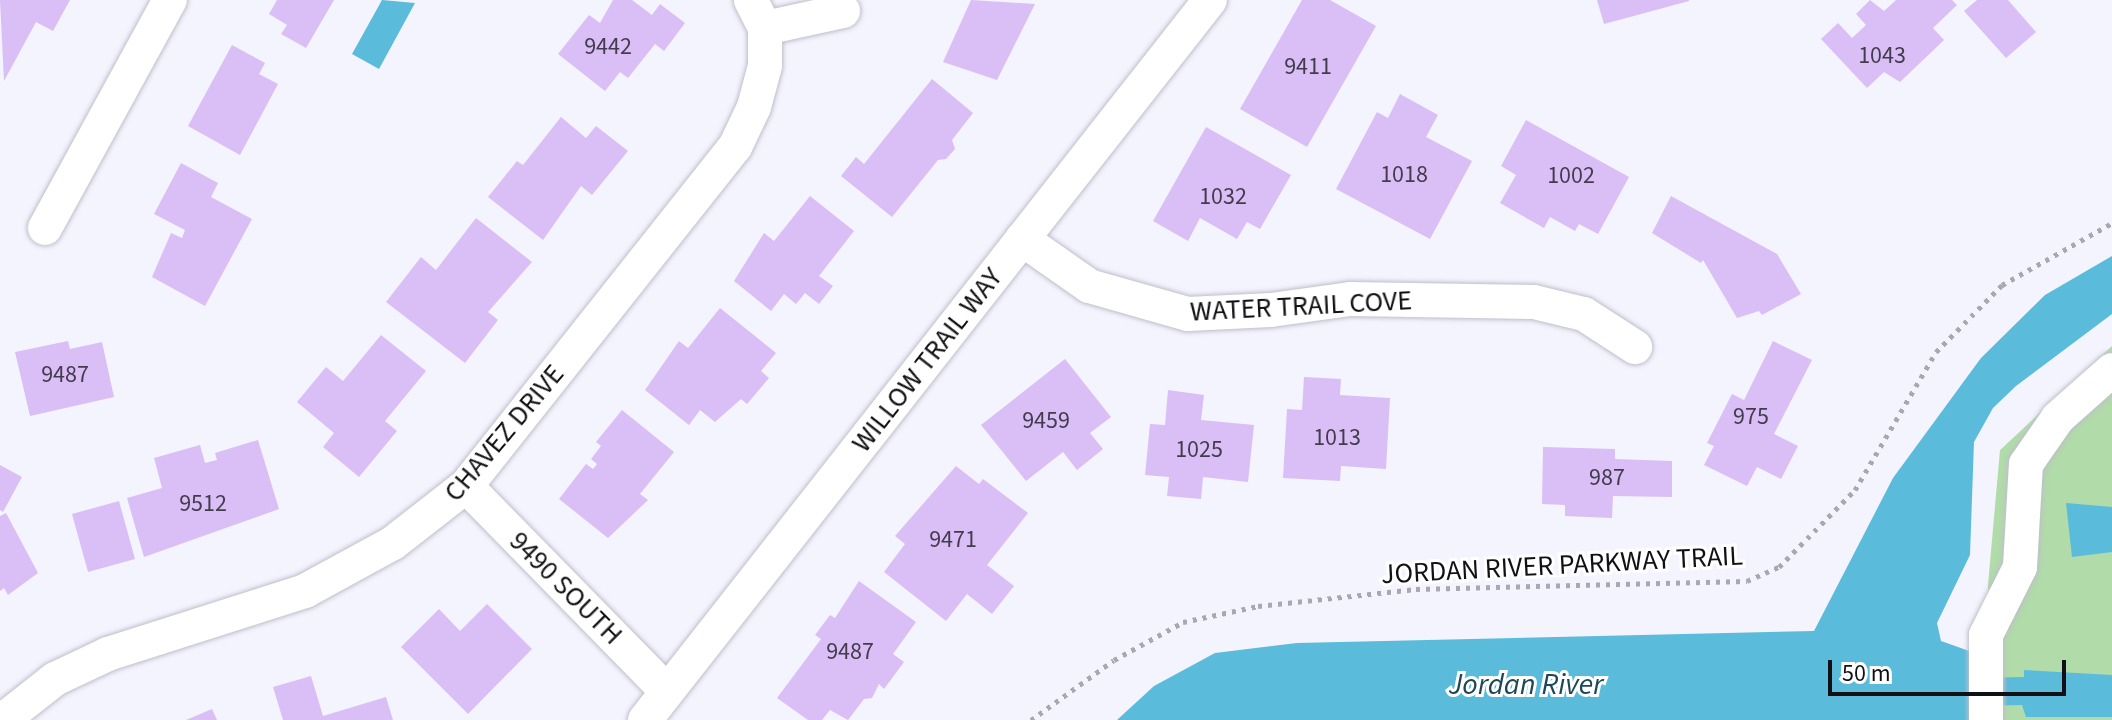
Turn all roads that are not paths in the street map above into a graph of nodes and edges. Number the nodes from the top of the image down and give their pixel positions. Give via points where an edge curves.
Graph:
1 (170, 0) edge
2 (1210, 0) edge
3 (843, 11) dead end
4 (758, 14) edge
5 (45, 228) dead end
6 (1022, 239) junction
7 (1635, 347) dead end
8 (2112, 370) edge
9 (466, 486) junction
10 (666, 690) junction
11 (1986, 701) edge
12 (3, 720) edge
13 (645, 720) edge

1 - 5 street
2 - 6 street, WILLOW TRAIL WAY
3 - 4 street
4 - 9 street, CHAVEZ DRIVE via 765,66 735,147
6 - 7 street, WATER TRAIL COVE via 1089,286 1188,314 1245,313 1350,299 1534,302 1584,314
6 - 10 street, WILLOW TRAIL WAY
8 - 11 street via 2058,418 2026,464 2020,567 1986,635
9 - 10 street, 9490 SOUTH
9 - 12 street, CHAVEZ DRIVE via 393,543 305,591 108,654 55,679
10 - 13 street, WILLOW TRAIL WAY

